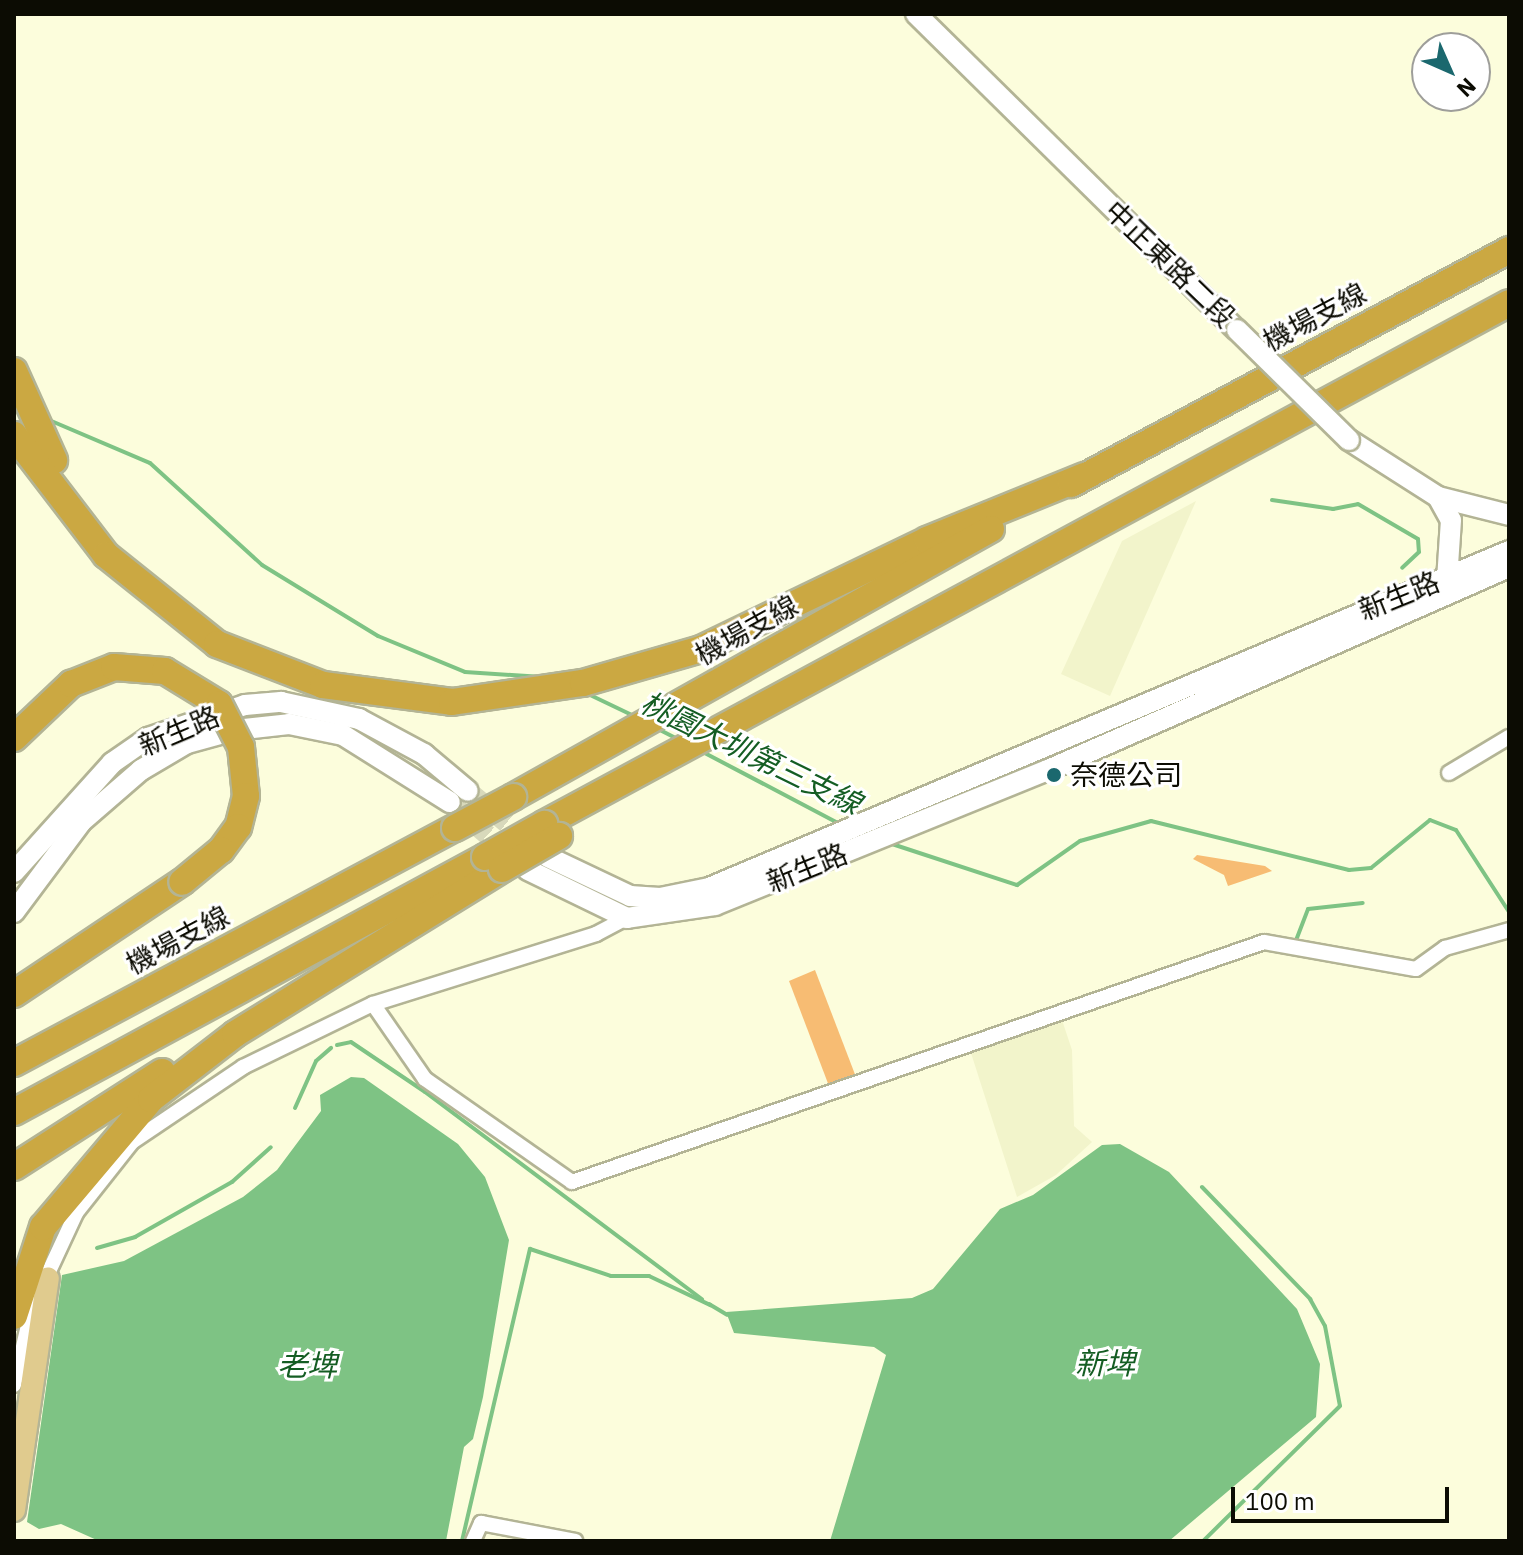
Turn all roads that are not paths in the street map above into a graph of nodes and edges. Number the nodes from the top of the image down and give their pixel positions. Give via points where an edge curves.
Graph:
1 (916, 14) edge
2 (1509, 250) edge
3 (1509, 303) edge
4 (14, 371) edge
5 (19, 439) edge
6 (1085, 476) junction
7 (1438, 497) junction
8 (1509, 515) edge
9 (1509, 551) edge
10 (1509, 567) edge
11 (1450, 574) junction
12 (1442, 596) junction
13 (323, 685) junction
14 (1509, 737) edge
15 (14, 738) edge
16 (1449, 773) dead end
17 (468, 791) tunnel mouth
18 (452, 815) junction
19 (550, 839) junction
20 (505, 866) junction
21 (14, 872) edge
22 (660, 898) junction
23 (14, 912) edge
24 (627, 918) junction
25 (1504, 934) edge
26 (14, 994) edge
27 (373, 1004) junction
28 (235, 1034) junction
29 (14, 1063) edge
30 (14, 1112) edge
31 (14, 1167) edge
32 (48, 1278) junction
33 (14, 1316) edge
34 (14, 1385) edge
35 (18, 1456) edge
36 (14, 1510) edge
37 (473, 1541) edge
38 (575, 1541) edge

1 - 7 main road, 中正東路二段, bridge via 1349,440
2 - 6 highway, 機場支線
3 - 19 highway via 726,727
4 - 13 highway via 61,471 119,545 206,619
5 - 13 highway via 85,533 161,605 251,661
6 - 13 highway via 927,540 750,631 636,670 452,702
6 - 18 highway, 機場支線, bridge via 513,797
7 - 8 main road, 中正東路二段
7 - 11 main road via 1451,520
9 - 11 main road
10 - 12 main road
11 - 12 main road, 新生路
11 - 22 main road, 新生路 via 812,846 709,888
12 - 24 main road, 新生路 via 715,905
14 - 16 street
15 - 26 highway, bridge via 71,684 114,667 165,671 219,704 241,747 246,796 238,827 182,882
17 - 21 main road, 新生路 via 424,754 359,719 281,702 245,705 148,738 112,763
18 - 23 main road, 新生路 via 343,735 289,724 235,730 187,743 141,770 81,822
18 - 29 highway, 機場支線
19 - 20 highway, bridge
19 - 22 main road, 新生路 via 630,896
20 - 24 main road
20 - 28 highway
20 - 30 highway
22 - 24 street
24 - 27 street
25 - 27 street via 1445,948 1416,969 1264,942 572,1182 425,1079
27 - 32 street via 243,1067 132,1142 76,1213
28 - 31 highway
28 - 33 highway via 151,1099 69,1187 43,1227
32 - 34 street via 32,1308
32 - 35 main road
35 - 36 main road
37 - 38 street via 481,1523

